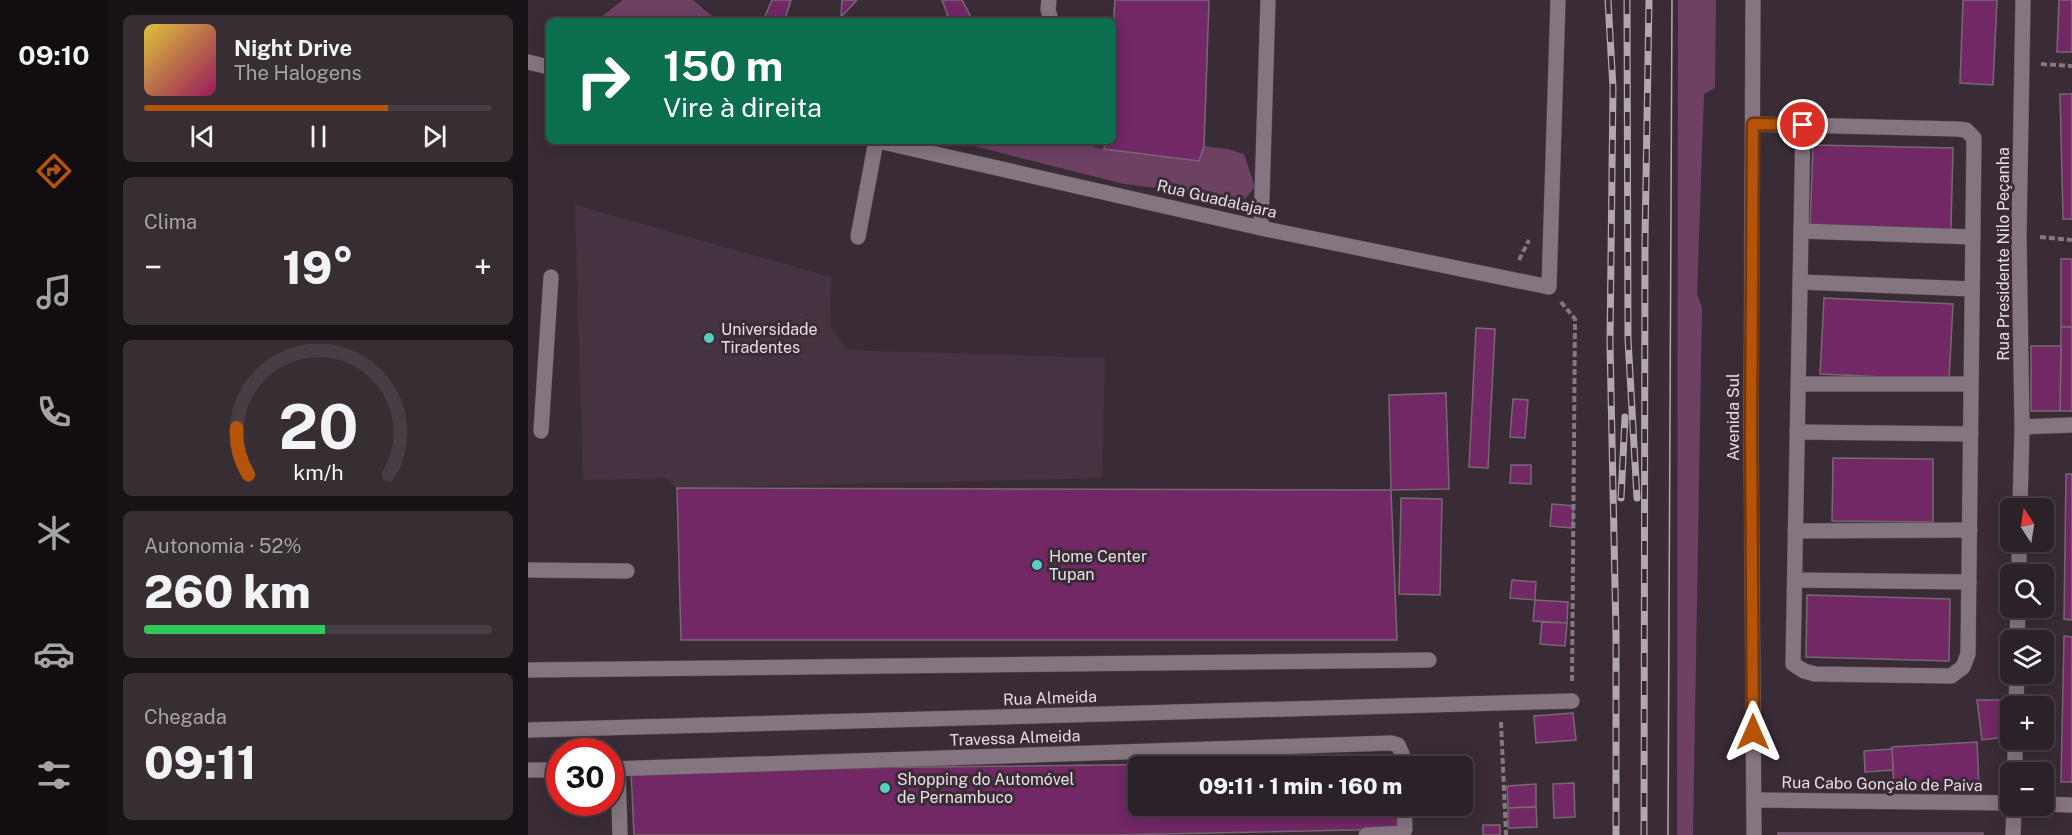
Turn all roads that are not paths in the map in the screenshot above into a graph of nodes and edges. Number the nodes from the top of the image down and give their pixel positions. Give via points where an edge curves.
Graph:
1 (1049, 0) edge
2 (1268, 0) edge
3 (1558, 0) edge
4 (1753, 0) edge
5 (2023, 0) edge
6 (1050, 18) edge
7 (528, 62) edge
8 (546, 66) edge
9 (1753, 124) junction
10 (1803, 125) junction
11 (876, 144) edge
12 (890, 144) edge
13 (1262, 228) junction
14 (1801, 231) junction
15 (858, 237) dead end
16 (1973, 237) junction
17 (551, 277) dead end
18 (1800, 282) junction
19 (1972, 289) junction
20 (1799, 384) junction
21 (1971, 384) junction
22 (2072, 425) edge
23 (2022, 428) junction
24 (541, 431) dead end
25 (1797, 432) junction
26 (1971, 434) junction
27 (2020, 498) edge
28 (1970, 530) junction
29 (1795, 531) junction
30 (528, 570) edge
31 (627, 571) dead end
32 (1795, 580) junction
33 (1969, 582) junction
34 (1429, 660) dead end
35 (528, 670) edge
36 (1572, 701) road end
37 (528, 730) edge
38 (1402, 756) edge
39 (624, 769) edge
40 (546, 770) edge
41 (528, 771) edge
42 (1754, 800) junction
43 (2000, 803) edge
44 (2054, 804) edge
45 (2072, 805) edge
46 (618, 816) edge
47 (1404, 816) edge
48 (2014, 816) edge
49 (620, 835) edge
50 (1366, 835) edge
51 (1754, 835) edge
52 (2013, 835) edge

1 - 6 street
2 - 13 street
3 - 13 street, Rua Guadalajara via 1549,287
4 - 9 street, Avenida Sul
5 - 23 street, Rua Presidente Nilo Peçanha via 2019,235
7 - 8 street
9 - 10 street
9 - 42 street, Avenida Sul
10 - 14 street
10 - 16 street via 1965,130 1974,138
11 - 15 street
12 - 13 street, Rua Guadalajara
14 - 16 street
14 - 18 street
16 - 19 street
17 - 24 street
18 - 19 street
18 - 20 street
19 - 21 street
20 - 21 street
20 - 25 street
21 - 26 street
22 - 23 street
23 - 27 street, Rua Presidente Nilo Peçanha
25 - 26 street
25 - 29 street
26 - 28 street
28 - 29 street
28 - 33 street
29 - 32 street
30 - 31 street
32 - 33 street
32 - 33 street via 1793,664 1803,671 1951,676 1963,668 1968,654
34 - 35 street
36 - 37 street, Rua Almeida
38 - 39 street, Travessa Almeida via 1398,745 1391,743
40 - 41 street
42 - 43 street, Rua Cabo Gonçalo de Paiva
42 - 51 street, Avenida Sul
44 - 45 street
46 - 49 street
47 - 50 street via 1403,833
48 - 52 street

